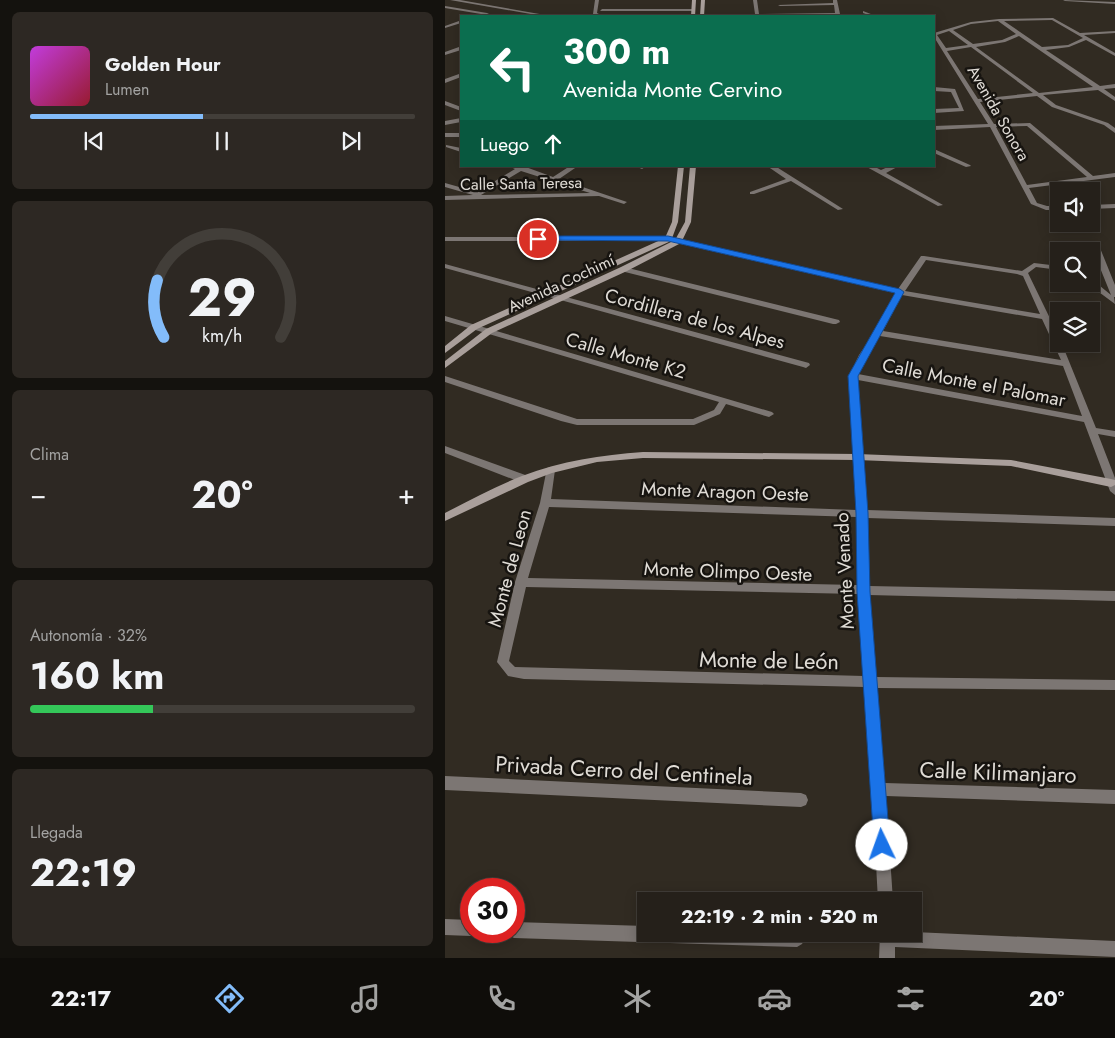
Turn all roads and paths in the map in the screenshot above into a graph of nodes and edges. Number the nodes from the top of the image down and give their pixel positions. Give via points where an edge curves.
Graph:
1 (452, 0) edge
2 (597, 0) edge
3 (694, 0) edge
4 (703, 0) edge
5 (755, 0) edge
6 (1065, 0) edge
7 (836, 2) edge
8 (1110, 2) edge
9 (780, 5) dead end
10 (445, 7) edge
11 (504, 8) junction
12 (693, 10) junction
13 (865, 12) dead end
14 (601, 13) edge
15 (487, 14) junction
16 (484, 15) edge
17 (543, 15) edge
18 (693, 15) edge
19 (703, 15) edge
20 (757, 15) edge
21 (872, 15) edge
22 (999, 20) junction
23 (460, 22) edge
24 (445, 28) edge
25 (949, 29) junction
26 (1115, 32) edge
27 (935, 34) edge
28 (1019, 34) junction
29 (1081, 34) junction
30 (935, 35) edge
31 (1088, 38) junction
32 (974, 47) junction
33 (460, 48) edge
34 (1041, 49) junction
35 (945, 50) junction
36 (445, 54) edge
37 (1115, 55) edge
38 (460, 75) edge
39 (445, 81) edge
40 (1115, 86) edge
41 (1098, 88) junction
42 (935, 89) edge
43 (1040, 95) junction
44 (1115, 99) edge
45 (978, 101) junction
46 (445, 103) edge
47 (460, 109) edge
48 (935, 111) edge
49 (460, 120) edge
50 (445, 123) edge
51 (993, 127) junction
52 (935, 128) edge
53 (1115, 131) edge
54 (445, 135) edge
55 (460, 135) edge
56 (448, 146) dead end
57 (460, 150) edge
58 (935, 151) edge
59 (968, 166) dead end
60 (521, 167) edge
61 (573, 167) edge
62 (681, 167) edge
63 (693, 167) edge
64 (772, 167) edge
65 (870, 167) edge
66 (894, 167) edge
67 (879, 173) junction
68 (1115, 175) edge
69 (1093, 178) junction
70 (553, 180) junction
71 (791, 180) junction
72 (445, 185) edge
73 (1025, 187) junction
74 (597, 194) junction
75 (751, 194) dead end
76 (475, 196) junction
77 (445, 198) edge
78 (624, 202) dead end
79 (940, 205) dead end
80 (1115, 206) edge
81 (1100, 207) edge
82 (1050, 208) edge
83 (840, 210) dead end
84 (445, 239) edge
85 (668, 239) junction
86 (678, 241) junction
87 (1100, 258) edge
88 (445, 266) edge
89 (1050, 267) edge
90 (624, 269) junction
91 (1024, 273) junction
92 (1100, 290) edge
93 (900, 292) junction
94 (546, 294) junction
95 (1115, 295) edge
96 (559, 298) junction
97 (1115, 302) edge
98 (1046, 317) junction
99 (445, 318) edge
100 (836, 322) dead end
101 (474, 327) junction
102 (489, 331) junction
103 (878, 333) junction
104 (445, 350) edge
105 (1067, 364) junction
106 (445, 365) edge
107 (806, 365) dead end
108 (853, 376) junction
109 (445, 379) edge
110 (724, 401) junction
111 (769, 414) dead end
112 (1089, 420) junction
113 (1092, 430) junction
114 (1115, 434) edge
115 (445, 449) edge
116 (857, 457) junction
117 (550, 470) junction
118 (524, 479) junction
119 (1113, 487) edge
120 (545, 503) junction
121 (862, 513) junction
122 (445, 517) edge
123 (1115, 522) edge
124 (521, 582) junction
125 (863, 592) junction
126 (1115, 596) edge
127 (512, 672) joint
128 (870, 682) junction
129 (1115, 684) edge
130 (445, 783) edge
131 (879, 789) junction
132 (1115, 797) edge
133 (801, 800) dead end
134 (885, 892) edge
135 (445, 927) edge
136 (460, 928) edge
137 (525, 930) edge
138 (637, 934) edge
139 (922, 939) edge
140 (887, 942) edge
141 (1115, 949) edge
142 (887, 958) edge

1 - 11 street
2 - 14 street via 595,14
3 - 12 street
4 - 19 street
5 - 20 street
6 - 8 street
7 - 9 street
7 - 20 street via 838,14
10 - 15 street
11 - 15 street
11 - 17 street
12 - 14 street
12 - 18 street
13 - 21 street
15 - 16 street
22 - 25 street
22 - 28 street
22 - 29 street via 1053,19
23 - 24 street
25 - 27 street
25 - 32 street
26 - 29 street
28 - 32 street via 1009,40
28 - 34 street
29 - 31 street
30 - 35 street, Avenida Sonora
31 - 34 street via 1069,46
31 - 37 street
32 - 35 street
32 - 43 street
33 - 36 street
34 - 41 street
35 - 45 street, Avenida Sonora
38 - 39 street
40 - 41 street
41 - 43 street
41 - 44 street
42 - 48 street via 951,89 961,110
43 - 45 street
43 - 53 street via 1054,106 1105,124
45 - 51 street, Avenida Sonora
46 - 47 street
49 - 50 street
51 - 52 street
51 - 69 street via 1031,125
51 - 73 street, Avenida Sonora
54 - 55 street
56 - 57 street
58 - 59 street
60 - 70 street
60 - 76 street
61 - 70 street
62 - 85 street via 675,222
63 - 86 street via 687,222
64 - 71 street
65 - 67 street
66 - 67 street
67 - 79 street
68 - 69 street
69 - 73 street
70 - 74 street
71 - 75 street
71 - 83 street
72 - 76 street
73 - 82 street, Avenida Sonora via 1034,204
74 - 76 street, Calle Santa Teresa
74 - 78 street
76 - 77 street, Calle Santa Teresa
80 - 81 street
84 - 85 street
85 - 86 street
85 - 94 street, Avenida Cochimí
86 - 90 street, Avenida Cochimí
86 - 93 street
87 - 95 street
88 - 94 street, Cordillera de los Alpes
89 - 91 street via 1034,266
90 - 96 street, Avenida Cochimí
90 - 100 street
91 - 93 street, Monte Venado via 923,258
91 - 98 street
92 - 97 street
93 - 98 street
93 - 103 street, Monte Venado
94 - 96 street, Cordillera de los Alpes
94 - 101 street, Avenida Cochimí
96 - 102 street, Avenida Cochimí
96 - 107 street, Cordillera de los Alpes
98 - 105 street
99 - 101 street, Calle Monte K2
101 - 102 street, Calle Monte K2
101 - 104 street, Avenida Cochimí
102 - 106 street, Avenida Cochimí
102 - 110 street, Calle Monte K2
103 - 105 street
103 - 108 street, Monte Venado
105 - 112 street
108 - 112 street, Calle Monte el Palomar
108 - 116 street, Monte Venado
109 - 110 street via 577,422 694,422 717,412
110 - 111 street, Calle Monte K2
112 - 113 street
113 - 114 street
113 - 119 street
115 - 118 street
116 - 117 street via 643,455 597,459
116 - 119 street via 1011,463
116 - 121 street, Monte Venado
117 - 118 street
117 - 120 street, Monte de Leon
118 - 122 street
120 - 121 street, Monte Aragon Oeste
120 - 124 street, Monte de Leon
121 - 123 street, Monte Aragon Oeste
121 - 125 street, Monte Venado
124 - 125 street, Monte Olimpo Oeste
124 - 127 street, Monte de Leon via 503,662
125 - 126 street, Monte Olimpo Oeste
125 - 128 street, Monte Venado
127 - 128 street, Monte de León
128 - 129 street, Monte de León
128 - 131 street, Monte Venado
130 - 133 street, Privada Cerro del Centinela
131 - 132 street, Calle Kilimanjaro
131 - 134 street, Monte Venado
135 - 136 street
137 - 138 street
139 - 141 street
140 - 142 street

